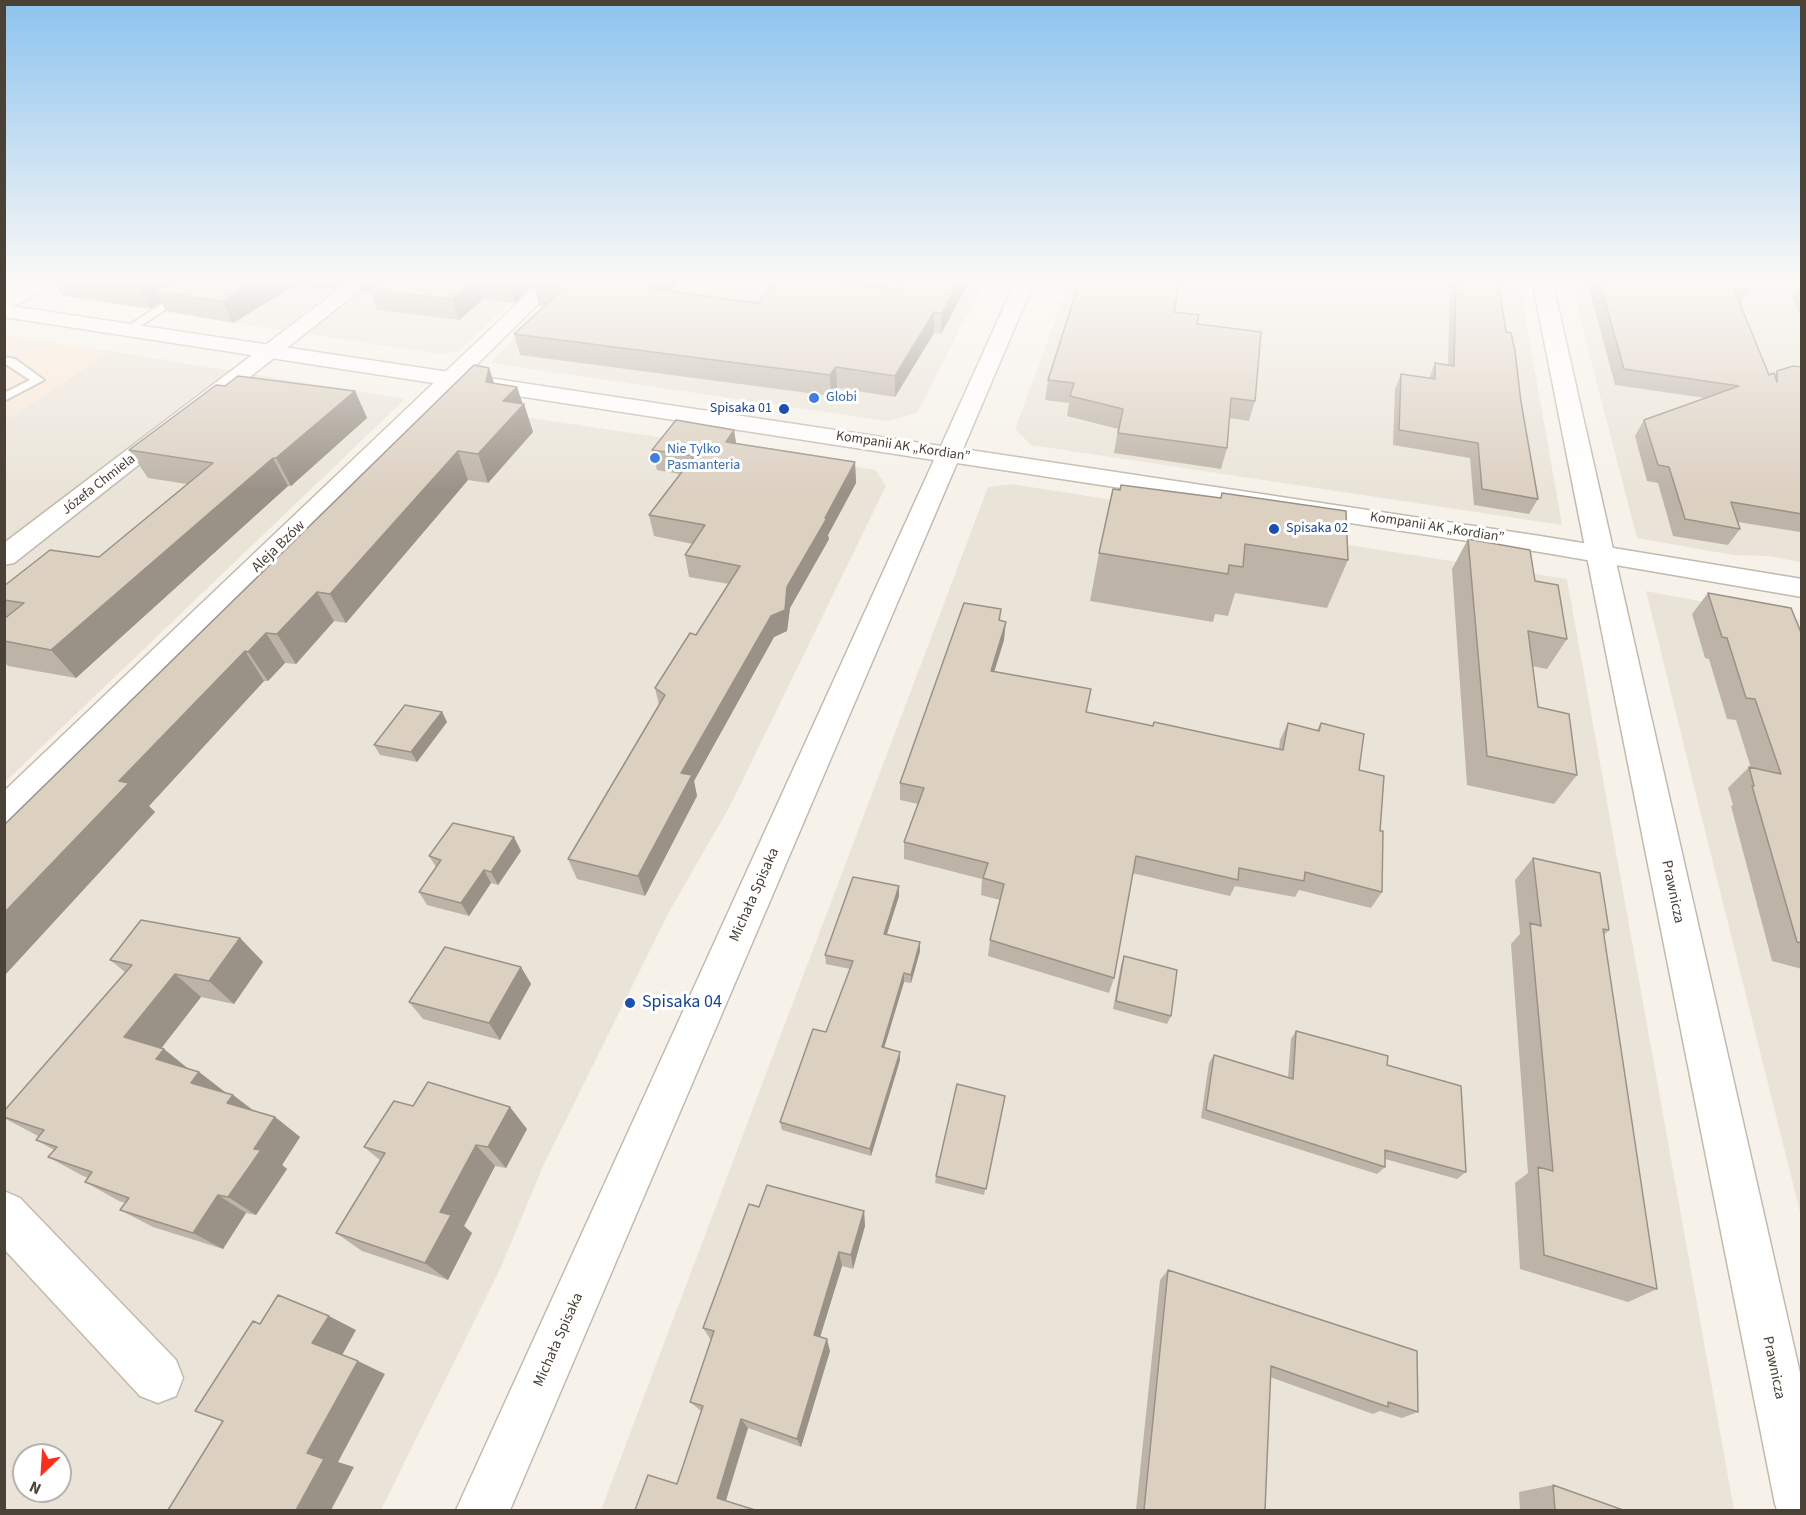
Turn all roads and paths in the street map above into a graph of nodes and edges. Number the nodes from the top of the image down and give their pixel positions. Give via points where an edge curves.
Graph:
1 (262, 351) edge
2 (481, 351) edge
3 (995, 351) edge
4 (1557, 351) edge
5 (270, 352) junction
6 (4, 360) edge
7 (452, 379) junction
8 (4, 398) edge
9 (949, 454) junction
10 (1600, 553) junction
11 (4, 557) edge
12 (1802, 588) edge
13 (4, 813) edge
14 (4, 1214) edge
15 (158, 1378) dead end
16 (1802, 1504) edge
17 (483, 1510) edge

1 - 5 street, Kompanii AK „Kordian”
2 - 7 street, Aleja Bzów
3 - 9 street, Michała Spisaka
4 - 10 street, Prawnicza
5 - 7 street, Kompanii AK „Kordian”
5 - 11 street, Józefa Chmiela
6 - 8 lane via 38,380
7 - 9 street, Kompanii AK „Kordian”
7 - 13 street, Aleja Bzów
9 - 10 street, Kompanii AK „Kordian”
9 - 17 street, Michała Spisaka
10 - 12 street, Kompanii AK „Kordian”
10 - 16 street, Prawnicza
14 - 15 street

